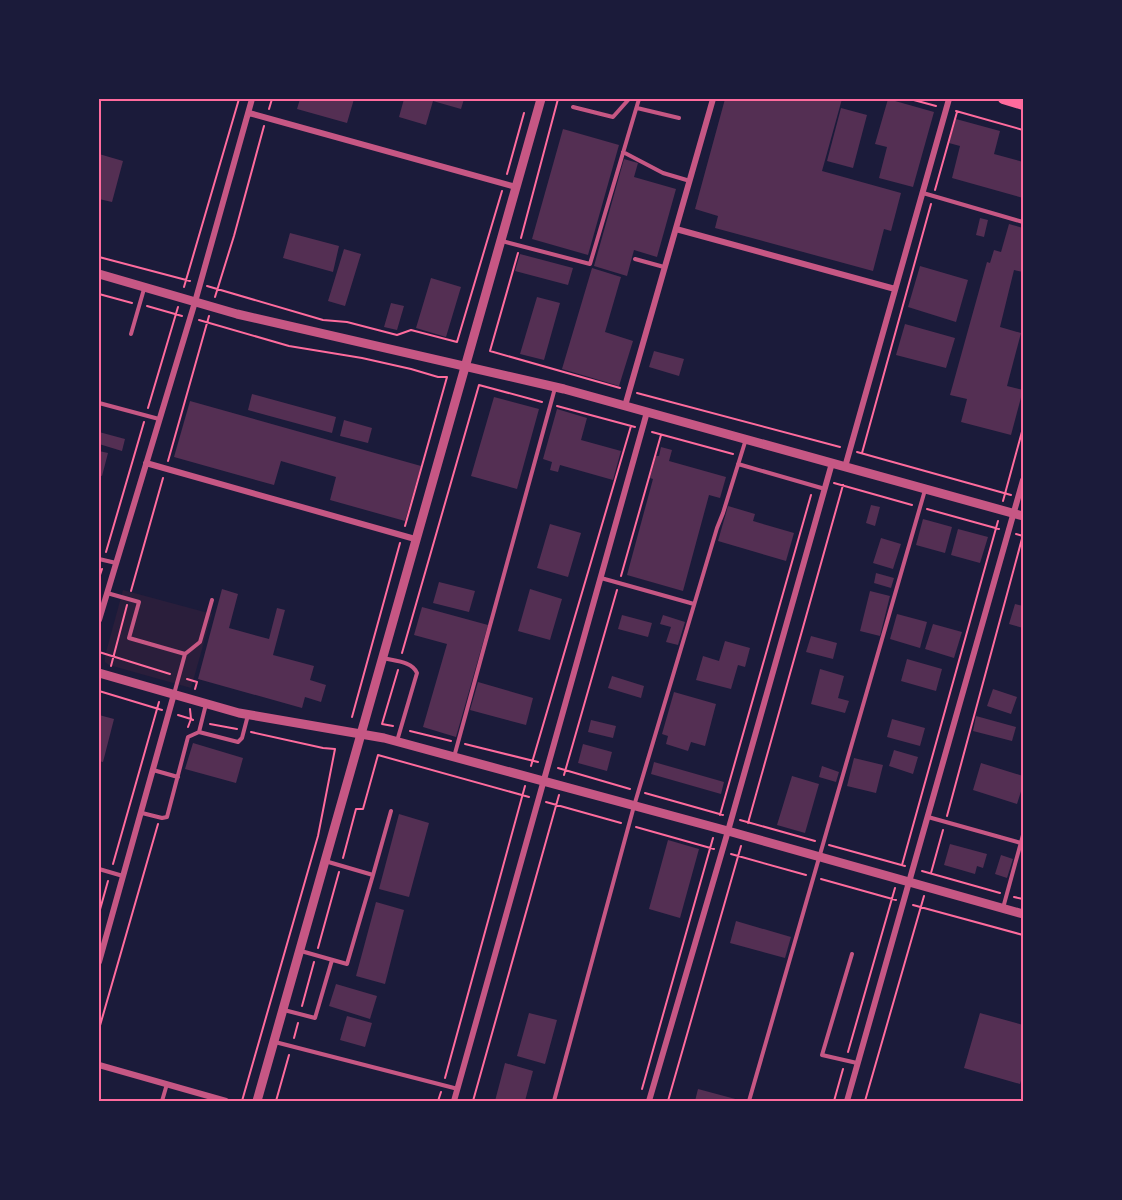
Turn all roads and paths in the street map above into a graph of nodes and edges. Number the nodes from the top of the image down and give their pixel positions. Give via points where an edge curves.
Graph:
1 (239, 99) edge
2 (252, 99) edge
3 (272, 99) edge
4 (541, 99) edge
5 (558, 99) edge
6 (629, 99) edge
7 (639, 99) edge
8 (713, 99) edge
9 (910, 99) edge
10 (949, 99) edge
11 (1003, 99) edge
12 (1023, 105) edge
13 (526, 107) dead end
14 (573, 107) dead end
15 (637, 108) junction
16 (946, 109) junction
17 (957, 112) junction
18 (249, 113) junction
19 (267, 118) junction
20 (679, 118) dead end
21 (1023, 130) edge
22 (623, 152) junction
23 (690, 181) junction
24 (504, 184) junction
25 (516, 188) junction
26 (922, 192) junction
27 (933, 196) junction
28 (1023, 222) edge
29 (676, 229) junction
30 (501, 240) junction
31 (519, 246) junction
32 (99, 256) edge
33 (635, 259) dead end
34 (665, 267) junction
35 (99, 274) edge
36 (186, 280) junction
37 (200, 284) junction
38 (144, 287) junction
39 (218, 289) junction
40 (895, 289) junction
41 (99, 294) edge
42 (181, 298) junction
43 (195, 302) junction
44 (139, 304) junction
45 (212, 306) junction
46 (176, 314) junction
47 (190, 318) junction
48 (207, 322) junction
49 (131, 334) dead end
50 (464, 365) junction
51 (479, 385) dead end
52 (555, 387) junction
53 (630, 391) junction
54 (99, 403) edge
55 (625, 406) junction
56 (647, 412) junction
57 (146, 416) junction
58 (159, 419) junction
59 (631, 426) dead end
60 (1023, 428) edge
61 (661, 435) dead end
62 (746, 440) junction
63 (849, 450) junction
64 (861, 453) junction
65 (146, 463) junction
66 (832, 463) junction
67 (738, 464) junction
68 (845, 467) junction
69 (166, 469) junction
70 (1023, 480) edge
71 (843, 485) dead end
72 (814, 486) junction
73 (825, 489) junction
74 (925, 489) junction
75 (1005, 494) junction
76 (1018, 497) junction
77 (1000, 510) junction
78 (1018, 515) edge
79 (403, 536) junction
80 (415, 539) junction
81 (102, 560) edge
82 (116, 563) junction
83 (99, 578) edge
84 (601, 578) junction
85 (619, 583) junction
86 (107, 593) junction
87 (129, 600) junction
88 (212, 600) dead end
89 (694, 604) junction
90 (99, 620) edge
91 (99, 652) edge
92 (185, 654) junction
93 (113, 657) junction
94 (382, 657) junction
95 (400, 662) junction
96 (104, 674) edge
97 (179, 676) junction
98 (103, 692) dead end
99 (174, 694) junction
100 (193, 700) junction
101 (206, 704) junction
102 (156, 709) dead end
103 (248, 715) junction
104 (352, 717) dead end
105 (201, 722) junction
106 (401, 728) junction
107 (244, 730) junction
108 (199, 732) junction
109 (360, 734) junction
110 (397, 742) junction
111 (458, 742) junction
112 (454, 757) junction
113 (532, 760) junction
114 (548, 765) junction
115 (153, 770) junction
116 (566, 770) junction
117 (528, 776) junction
118 (178, 777) junction
119 (543, 780) junction
120 (561, 785) junction
121 (639, 791) junction
122 (523, 795) junction
123 (538, 800) junction
124 (556, 805) junction
125 (634, 806) junction
126 (391, 811) dead end
127 (141, 812) junction
128 (720, 814) junction
129 (928, 817) junction
130 (732, 818) junction
131 (748, 822) junction
132 (629, 825) junction
133 (716, 828) junction
134 (728, 831) junction
135 (744, 836) junction
136 (1023, 836) edge
137 (823, 843) junction
138 (1021, 843) junction
139 (711, 848) junction
140 (722, 851) junction
141 (738, 856) junction
142 (819, 856) junction
143 (325, 860) junction
144 (341, 865) junction
145 (902, 865) junction
146 (913, 868) junction
147 (99, 869) edge
148 (110, 872) junction
149 (373, 875) junction
150 (123, 876) junction
151 (813, 877) junction
152 (898, 879) junction
153 (909, 882) junction
154 (1006, 895) junction
155 (892, 899) junction
156 (1023, 899) edge
157 (903, 902) junction
158 (1003, 908) junction
159 (99, 913) edge
160 (1023, 914) edge
161 (1023, 935) edge
162 (299, 951) junction
163 (852, 954) dead end
164 (316, 955) junction
165 (332, 960) junction
166 (99, 962) edge
167 (283, 1009) junction
168 (300, 1014) junction
169 (274, 1042) junction
170 (291, 1046) junction
171 (846, 1060) junction
172 (858, 1063) junction
173 (99, 1065) edge
174 (167, 1084) junction
175 (443, 1085) junction
176 (458, 1089) junction
177 (641, 1091) dead end
178 (162, 1101) edge
179 (226, 1101) edge
180 (242, 1101) edge
181 (257, 1101) edge
182 (276, 1101) edge
183 (438, 1101) edge
184 (454, 1101) edge
185 (473, 1101) edge
186 (554, 1101) edge
187 (649, 1101) edge
188 (668, 1101) edge
189 (749, 1101) edge
190 (834, 1101) edge
191 (848, 1101) edge

1 - 36 path
2 - 18 street
3 - 19 path
4 - 25 street
5 - 31 path
6 - 14 lane via 613,117
7 - 15 lane
8 - 23 street
9 - 16 path
10 - 16 street
11 - 12 main road
13 - 24 path
15 - 20 lane
15 - 22 lane
16 - 17 path
16 - 26 street
17 - 21 path
17 - 27 path
18 - 19 street
18 - 37 street
19 - 24 street
19 - 39 path
22 - 23 lane via 663,173
22 - 31 lane via 590,264
23 - 29 street
24 - 25 street
24 - 39 path via 457,342 411,330 397,336 347,322 323,320
25 - 30 street
26 - 27 lane
26 - 40 street
27 - 28 lane
27 - 64 path
29 - 34 street
29 - 40 street
30 - 31 lane
30 - 50 street
31 - 53 path via 490,351
32 - 36 path
33 - 34 lane
34 - 53 street
35 - 38 street
36 - 37 path
36 - 42 path
37 - 39 path
37 - 43 street
38 - 42 street
38 - 44 lane
39 - 45 path
40 - 63 street
41 - 44 path
42 - 43 street
42 - 46 path
43 - 45 street
43 - 47 street
44 - 46 path
44 - 49 lane
45 - 48 path
45 - 50 street
46 - 47 path
46 - 57 path
47 - 48 path
47 - 58 street
48 - 69 path
48 - 79 path via 289,346 447,376
50 - 52 street
50 - 80 street
51 - 95 path
52 - 55 street
52 - 111 lane
53 - 55 street
53 - 63 path
54 - 57 lane
55 - 56 street
56 - 62 street
56 - 84 street
57 - 58 lane
57 - 81 path
58 - 65 street
59 - 113 path
60 - 75 path
61 - 85 path
62 - 66 street
62 - 67 lane
63 - 64 path
63 - 68 street
64 - 75 path
65 - 69 street
65 - 82 street
66 - 68 street
66 - 73 street
67 - 72 lane
67 - 89 lane
68 - 74 street
69 - 79 street
69 - 87 path
70 - 76 street
71 - 131 path
72 - 73 lane
72 - 128 path
73 - 130 street
74 - 77 street
74 - 137 lane
75 - 76 path
75 - 77 path
76 - 78 street
77 - 78 street
77 - 145 path
78 - 129 street
79 - 80 street
79 - 104 path
80 - 94 street
81 - 82 lane
81 - 83 path
82 - 86 street
84 - 85 lane
84 - 114 street
85 - 89 lane
85 - 116 path
86 - 87 lane
86 - 90 street
87 - 92 lane via 139,602 129,638
87 - 93 path
88 - 92 lane via 200,642
89 - 121 lane
91 - 93 path
92 - 97 lane
93 - 96 path
93 - 97 path
94 - 95 lane
94 - 109 street
95 - 106 lane via 415,668 417,673
95 - 106 path via 382,724
96 - 98 path
96 - 99 street
97 - 99 lane
97 - 100 path via 197,682
99 - 100 street
99 - 115 street
100 - 101 street
100 - 105 path via 190,719
101 - 103 street
101 - 105 lane
102 - 148 path
103 - 107 lane
103 - 109 street
105 - 107 path
105 - 108 lane
106 - 110 lane
106 - 111 path
107 - 108 lane via 238,742
107 - 180 path via 335,749 318,836
108 - 118 lane via 188,738
109 - 110 street
109 - 143 street
110 - 112 street
111 - 112 lane
111 - 113 path
112 - 117 street
113 - 114 path
113 - 117 path
114 - 116 path
114 - 119 street
115 - 118 lane
115 - 127 street
116 - 120 path
116 - 121 path
117 - 119 street
117 - 122 path
118 - 127 lane via 167,816
119 - 120 street
119 - 123 street
120 - 124 path
120 - 125 street
121 - 125 lane
121 - 128 path
122 - 123 path
122 - 144 path via 378,755 363,809 356,809
122 - 175 path
123 - 124 path
123 - 176 street
124 - 132 path
124 - 185 path
125 - 132 lane
125 - 133 street
126 - 149 lane
127 - 150 street
128 - 130 path
128 - 133 path
129 - 138 lane
129 - 146 street
130 - 131 path
130 - 134 street
131 - 135 path
131 - 137 path
132 - 139 path
132 - 186 lane
133 - 134 street
133 - 139 path
134 - 135 street
134 - 140 street
135 - 141 path
135 - 142 street
136 - 138 lane
137 - 142 lane
137 - 145 path
138 - 154 lane
139 - 140 path
139 - 177 path
140 - 141 path
140 - 187 street
141 - 151 path
141 - 188 path
142 - 151 lane
142 - 152 street
143 - 144 lane
143 - 162 street
144 - 149 lane
144 - 164 path
145 - 146 path
145 - 152 path
146 - 153 street
146 - 154 path
147 - 148 lane
148 - 150 lane
148 - 159 path
149 - 165 lane via 347,964
150 - 166 street
151 - 155 path
151 - 189 lane
152 - 153 street
152 - 155 path
153 - 157 street
153 - 158 street
154 - 156 path
154 - 158 lane
155 - 157 path
155 - 171 path
157 - 161 path
157 - 172 street
158 - 160 street
162 - 164 lane
162 - 167 street
163 - 171 lane via 822,1055
164 - 165 lane
164 - 168 path
165 - 168 lane via 315,1018
167 - 168 lane
167 - 169 street
168 - 170 path
169 - 170 lane
169 - 181 street
170 - 175 lane
170 - 182 path
171 - 172 lane
171 - 190 path
172 - 191 street
173 - 174 street
174 - 178 lane
174 - 179 street
175 - 176 lane
175 - 183 path
176 - 184 street

